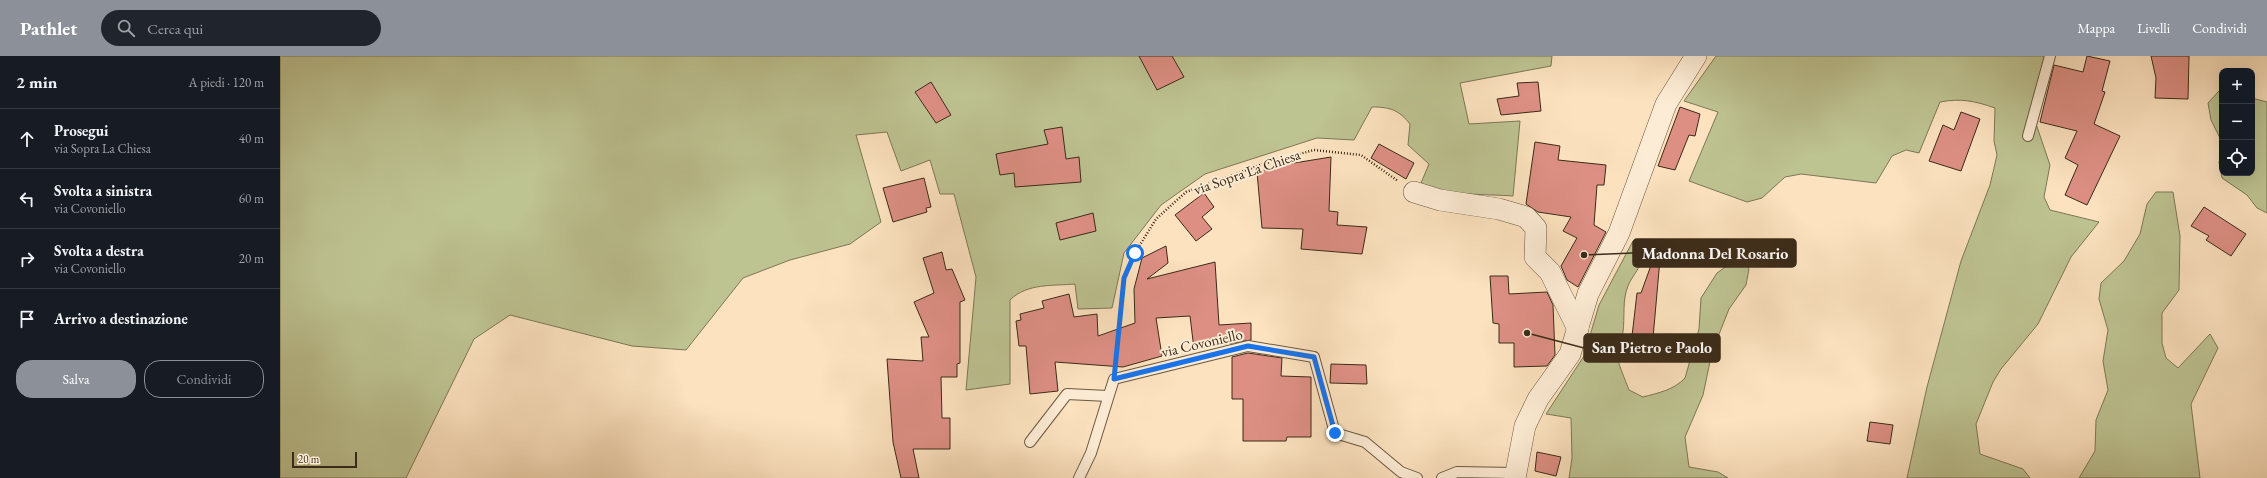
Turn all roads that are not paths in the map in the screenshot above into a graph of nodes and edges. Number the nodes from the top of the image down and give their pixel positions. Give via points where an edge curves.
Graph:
1 (1696, 56) edge
2 (2050, 56) edge
3 (2028, 136) dead end
4 (1414, 192) road end
5 (1578, 329) junction
6 (1108, 396) junction
7 (1030, 442) dead end
8 (1515, 476) edge
9 (1079, 478) edge
10 (1417, 478) edge
11 (1442, 478) edge

1 - 5 street via 1666,104 1619,233 1588,294
2 - 3 lane
4 - 5 street via 1440,200 1499,209 1526,217 1536,228 1535,257 1550,272
5 - 8 street via 1570,354 1538,399 1525,426
6 - 7 lane via 1067,394
6 - 9 lane via 1091,453
6 - 10 lane, via Covoniello via 1114,379 1248,346 1314,357 1335,433 1365,442 1401,472
8 - 11 lane via 1457,472

